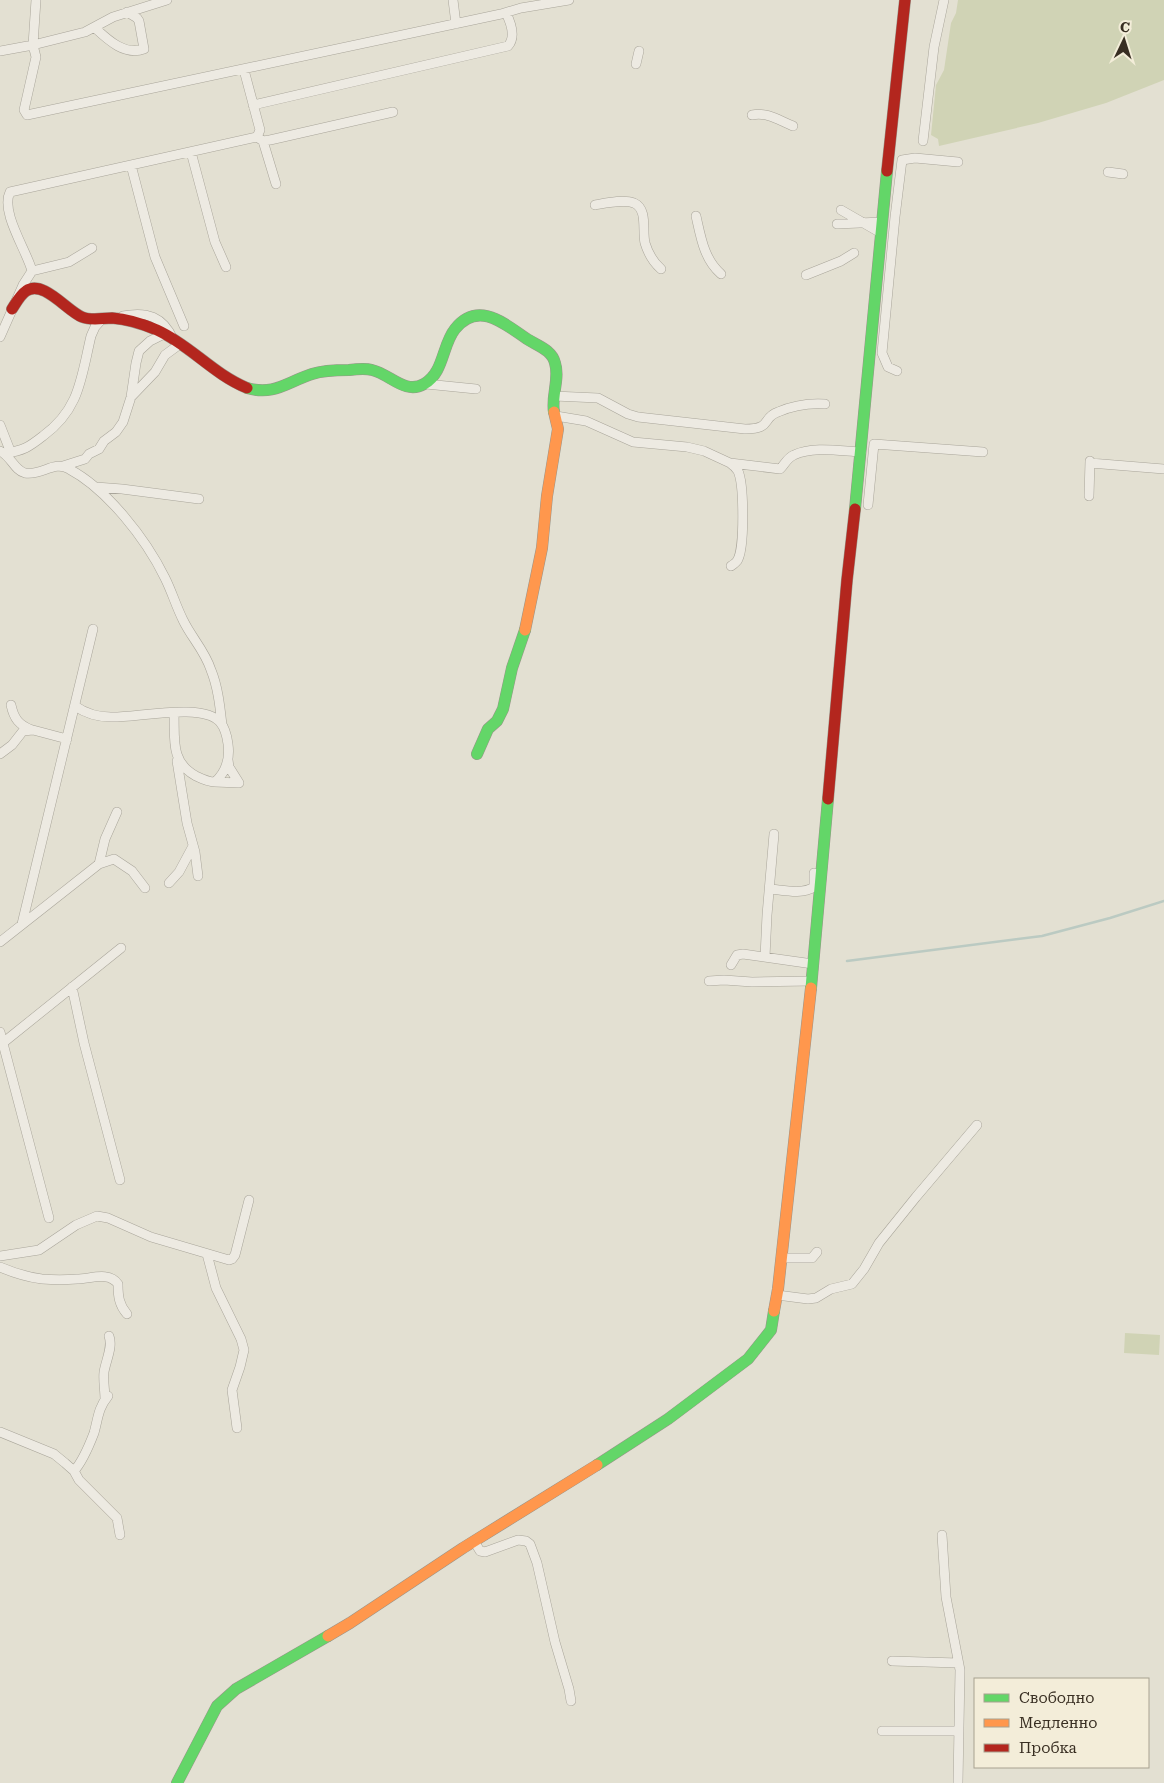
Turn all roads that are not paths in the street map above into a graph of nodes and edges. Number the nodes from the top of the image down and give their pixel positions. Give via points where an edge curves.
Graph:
1 (36, 0) edge
2 (167, 0) edge
3 (453, 0) edge
4 (569, 0) edge
5 (905, 0) edge
6 (944, 0) edge
7 (127, 12) junction
8 (506, 13) junction
9 (456, 24) junction
10 (94, 27) junction
11 (33, 45) junction
12 (0, 50) edge
13 (639, 51) dead end
14 (636, 64) dead end
15 (244, 70) junction
16 (253, 106) junction
17 (393, 112) dead end
18 (752, 116) dead end
19 (793, 126) dead end
20 (260, 139) junction
21 (923, 141) dead end
22 (191, 152) junction
23 (958, 162) dead end
24 (131, 165) junction
25 (1108, 172) dead end
26 (1123, 174) dead end
27 (276, 184) dead end
28 (595, 205) dead end
29 (842, 210) dead end
30 (696, 216) dead end
31 (864, 222) junction
32 (836, 224) dead end
33 (882, 228) junction
34 (92, 248) dead end
35 (854, 253) dead end
36 (226, 268) dead end
37 (661, 269) dead end
38 (32, 271) junction
39 (721, 274) dead end
40 (806, 275) dead end
41 (27, 285) junction
42 (12, 309) joint
43 (106, 319) junction
44 (184, 326) dead end
45 (0, 337) edge
46 (172, 339) junction
47 (897, 371) dead end
48 (426, 384) junction
49 (476, 389) dead end
50 (554, 396) junction
51 (131, 397) junction
52 (825, 404) dead end
53 (556, 416) junction
54 (0, 425) edge
55 (5, 452) edge
56 (861, 452) junction
57 (984, 452) dead end
58 (730, 463) junction
59 (63, 466) junction
60 (1164, 469) edge
61 (96, 487) junction
62 (1089, 496) dead end
63 (199, 499) dead end
64 (868, 505) dead end
65 (731, 566) dead end
66 (93, 629) dead end
67 (11, 705) dead end
68 (75, 706) junction
69 (174, 713) junction
70 (222, 726) junction
71 (28, 731) junction
72 (67, 739) junction
73 (0, 754) edge
74 (478, 754) dead end
75 (177, 758) junction
76 (228, 760) junction
77 (215, 782) junction
78 (117, 812) dead end
79 (774, 834) dead end
80 (193, 846) junction
81 (102, 852) junction
82 (114, 859) junction
83 (99, 864) junction
84 (814, 872) dead end
85 (198, 876) dead end
86 (169, 883) dead end
87 (817, 885) junction
88 (145, 888) dead end
89 (770, 889) junction
90 (22, 924) junction
91 (0, 942) edge
92 (121, 948) dead end
93 (765, 957) junction
94 (813, 964) junction
95 (731, 965) dead end
96 (812, 981) junction
97 (709, 982) dead end
98 (72, 987) junction
99 (0, 1032) edge
100 (4, 1042) junction
101 (977, 1125) dead end
102 (120, 1180) dead end
103 (249, 1200) dead end
104 (48, 1218) dead end
105 (817, 1252) dead end
106 (206, 1254) junction
107 (0, 1256) edge
108 (781, 1258) junction
109 (0, 1267) edge
110 (777, 1295) junction
111 (127, 1314) dead end
112 (109, 1336) dead end
113 (237, 1428) dead end
114 (0, 1432) edge
115 (74, 1471) junction
116 (120, 1535) dead end
117 (942, 1535) dead end
118 (474, 1541) junction
119 (892, 1661) dead end
120 (958, 1663) junction
121 (570, 1701) dead end
122 (882, 1731) dead end
123 (958, 1731) junction
124 (177, 1783) edge
125 (958, 1783) edge

1 - 11 street
2 - 7 street
3 - 9 street
4 - 8 street
5 - 33 street
6 - 21 street via 934,48
7 - 10 street
7 - 10 street via 139,21 144,49 136,51 116,46
8 - 9 street
8 - 16 street via 513,39 508,46
9 - 15 street
10 - 11 street via 86,32
11 - 12 street
11 - 15 street via 36,57 24,110 27,115
13 - 14 street
15 - 16 street
16 - 20 street
17 - 20 street
18 - 19 street via 770,115
20 - 22 street
20 - 27 street
22 - 24 street
22 - 36 street via 215,242
23 - 47 street via 902,160 882,353 888,367
24 - 38 street via 7,194 4,213
24 - 44 street via 154,257
25 - 26 street
28 - 37 street via 635,203 643,217 644,242 654,263
29 - 31 street
30 - 39 street via 708,259
31 - 32 street
31 - 33 street
33 - 56 street
34 - 38 street via 69,262
35 - 40 street
38 - 41 street
41 - 42 street
41 - 43 street via 41,290 84,318
42 - 45 street
43 - 46 street via 139,323
43 - 55 street via 95,326 76,397 69,411 32,445 24,450
46 - 48 street via 230,380 263,391 325,371 366,369 412,389
46 - 51 street via 155,372
46 - 51 street via 150,341 139,351
48 - 49 street
48 - 50 street via 440,366 455,328 464,320 482,315 513,327 553,358 556,371
50 - 52 street via 598,398 638,418 745,429 763,427 777,412
50 - 53 street
51 - 59 street via 116,432 85,458
53 - 58 street via 586,421 633,442 687,447
53 - 74 street via 558,429 542,548 524,636 512,668 503,709 488,729
54 - 55 street
55 - 59 street via 16,468 25,473
56 - 58 street via 808,451 788,459 780,469
56 - 87 street
57 - 64 street via 874,444
58 - 65 street via 737,470 742,485 740,552
59 - 61 street
60 - 62 street via 1090,462
61 - 63 street
61 - 70 street via 121,512 165,578 183,620 212,670
66 - 68 street
67 - 71 street via 15,720
68 - 69 street via 90,714 111,717
68 - 72 street
69 - 70 street via 206,714
69 - 75 street
70 - 76 street
71 - 72 street
71 - 73 street
72 - 90 street
75 - 77 street via 191,773
75 - 80 street
76 - 77 street
76 - 77 street via 238,783
78 - 81 street
79 - 89 street
80 - 85 street
80 - 86 street
81 - 82 street
81 - 83 street
82 - 83 street
82 - 88 street via 132,871
83 - 90 street
84 - 87 street
87 - 89 street via 810,890
87 - 94 street
89 - 93 street
90 - 91 street
92 - 98 street
93 - 94 street
93 - 95 street via 743,954 737,956
94 - 96 street
96 - 97 street
96 - 108 street
98 - 100 street
98 - 102 street
99 - 100 street
100 - 104 street
101 - 110 street via 879,1243 852,1284 832,1289 816,1298
103 - 106 street via 232,1259
105 - 108 street via 807,1259
106 - 107 street via 97,1216 76,1225 39,1250
106 - 113 street via 216,1288 244,1350 232,1390
108 - 110 street
109 - 111 street via 31,1278 111,1278 118,1284 121,1307
110 - 118 street via 771,1330 748,1359 668,1419
112 - 115 street via 111,1342 104,1371 107,1398 97,1416 83,1458
114 - 115 street via 54,1454
115 - 116 street via 117,1518
117 - 120 street via 946,1597
118 - 121 street via 480,1551 485,1552 518,1540 530,1544
118 - 124 street via 350,1623 236,1689 217,1706
119 - 120 street
120 - 123 street
122 - 123 street
123 - 125 street

